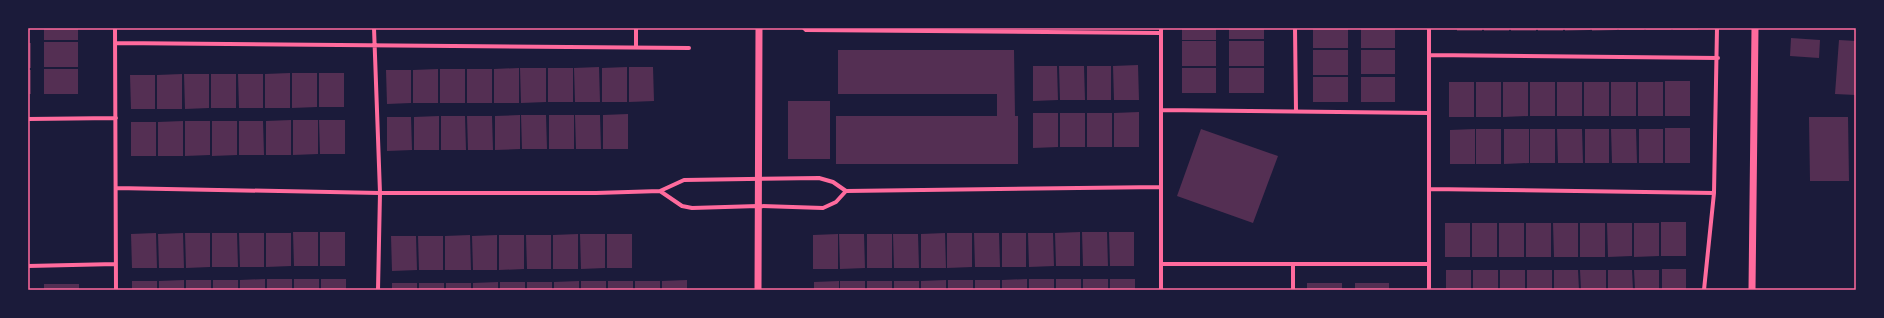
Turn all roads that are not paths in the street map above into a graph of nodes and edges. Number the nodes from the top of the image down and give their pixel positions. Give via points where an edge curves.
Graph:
1 (115, 28) edge
2 (374, 28) edge
3 (636, 28) edge
4 (759, 28) edge
5 (804, 28) edge
6 (1295, 28) edge
7 (1429, 28) edge
8 (1717, 28) edge
9 (1755, 28) edge
10 (1161, 30) edge
11 (115, 43) junction
12 (374, 45) junction
13 (636, 47) junction
14 (689, 48) dead end
15 (1429, 55) junction
16 (1718, 58) junction
17 (1161, 110) junction
18 (1296, 111) junction
19 (1429, 113) junction
20 (116, 118) junction
21 (28, 119) edge
22 (758, 178) junction
23 (1161, 186) junction
24 (116, 188) junction
25 (1429, 189) junction
26 (660, 191) junction
27 (846, 191) junction
28 (380, 193) junction
29 (1714, 193) junction
30 (758, 206) junction
31 (116, 264) junction
32 (1161, 264) junction
33 (1293, 264) junction
34 (1429, 264) junction
35 (28, 266) edge
36 (116, 290) edge
37 (378, 290) edge
38 (758, 290) edge
39 (1161, 290) edge
40 (1293, 290) edge
41 (1429, 290) edge
42 (1704, 290) edge
43 (1752, 290) edge

1 - 11 street
2 - 12 street
3 - 13 street
4 - 22 street
5 - 10 street
6 - 18 street
7 - 15 street
8 - 16 street
9 - 43 street
10 - 17 street
11 - 12 street
11 - 20 street
12 - 13 street
12 - 28 street
13 - 14 street
15 - 16 street
15 - 19 street
16 - 29 street
17 - 18 street
17 - 23 street
18 - 19 street
19 - 25 street
20 - 21 street
20 - 24 street
22 - 26 street via 684,180
22 - 27 street via 819,178 833,182
22 - 30 street
23 - 27 street
23 - 32 street
24 - 28 street
24 - 31 street
25 - 29 street
25 - 34 street
26 - 28 street
26 - 30 street via 682,206 692,208
27 - 30 street via 836,202 823,208
28 - 37 street
29 - 42 street
30 - 38 street
31 - 35 street
31 - 36 street
32 - 33 street
32 - 39 street
33 - 34 street
33 - 40 street
34 - 41 street

